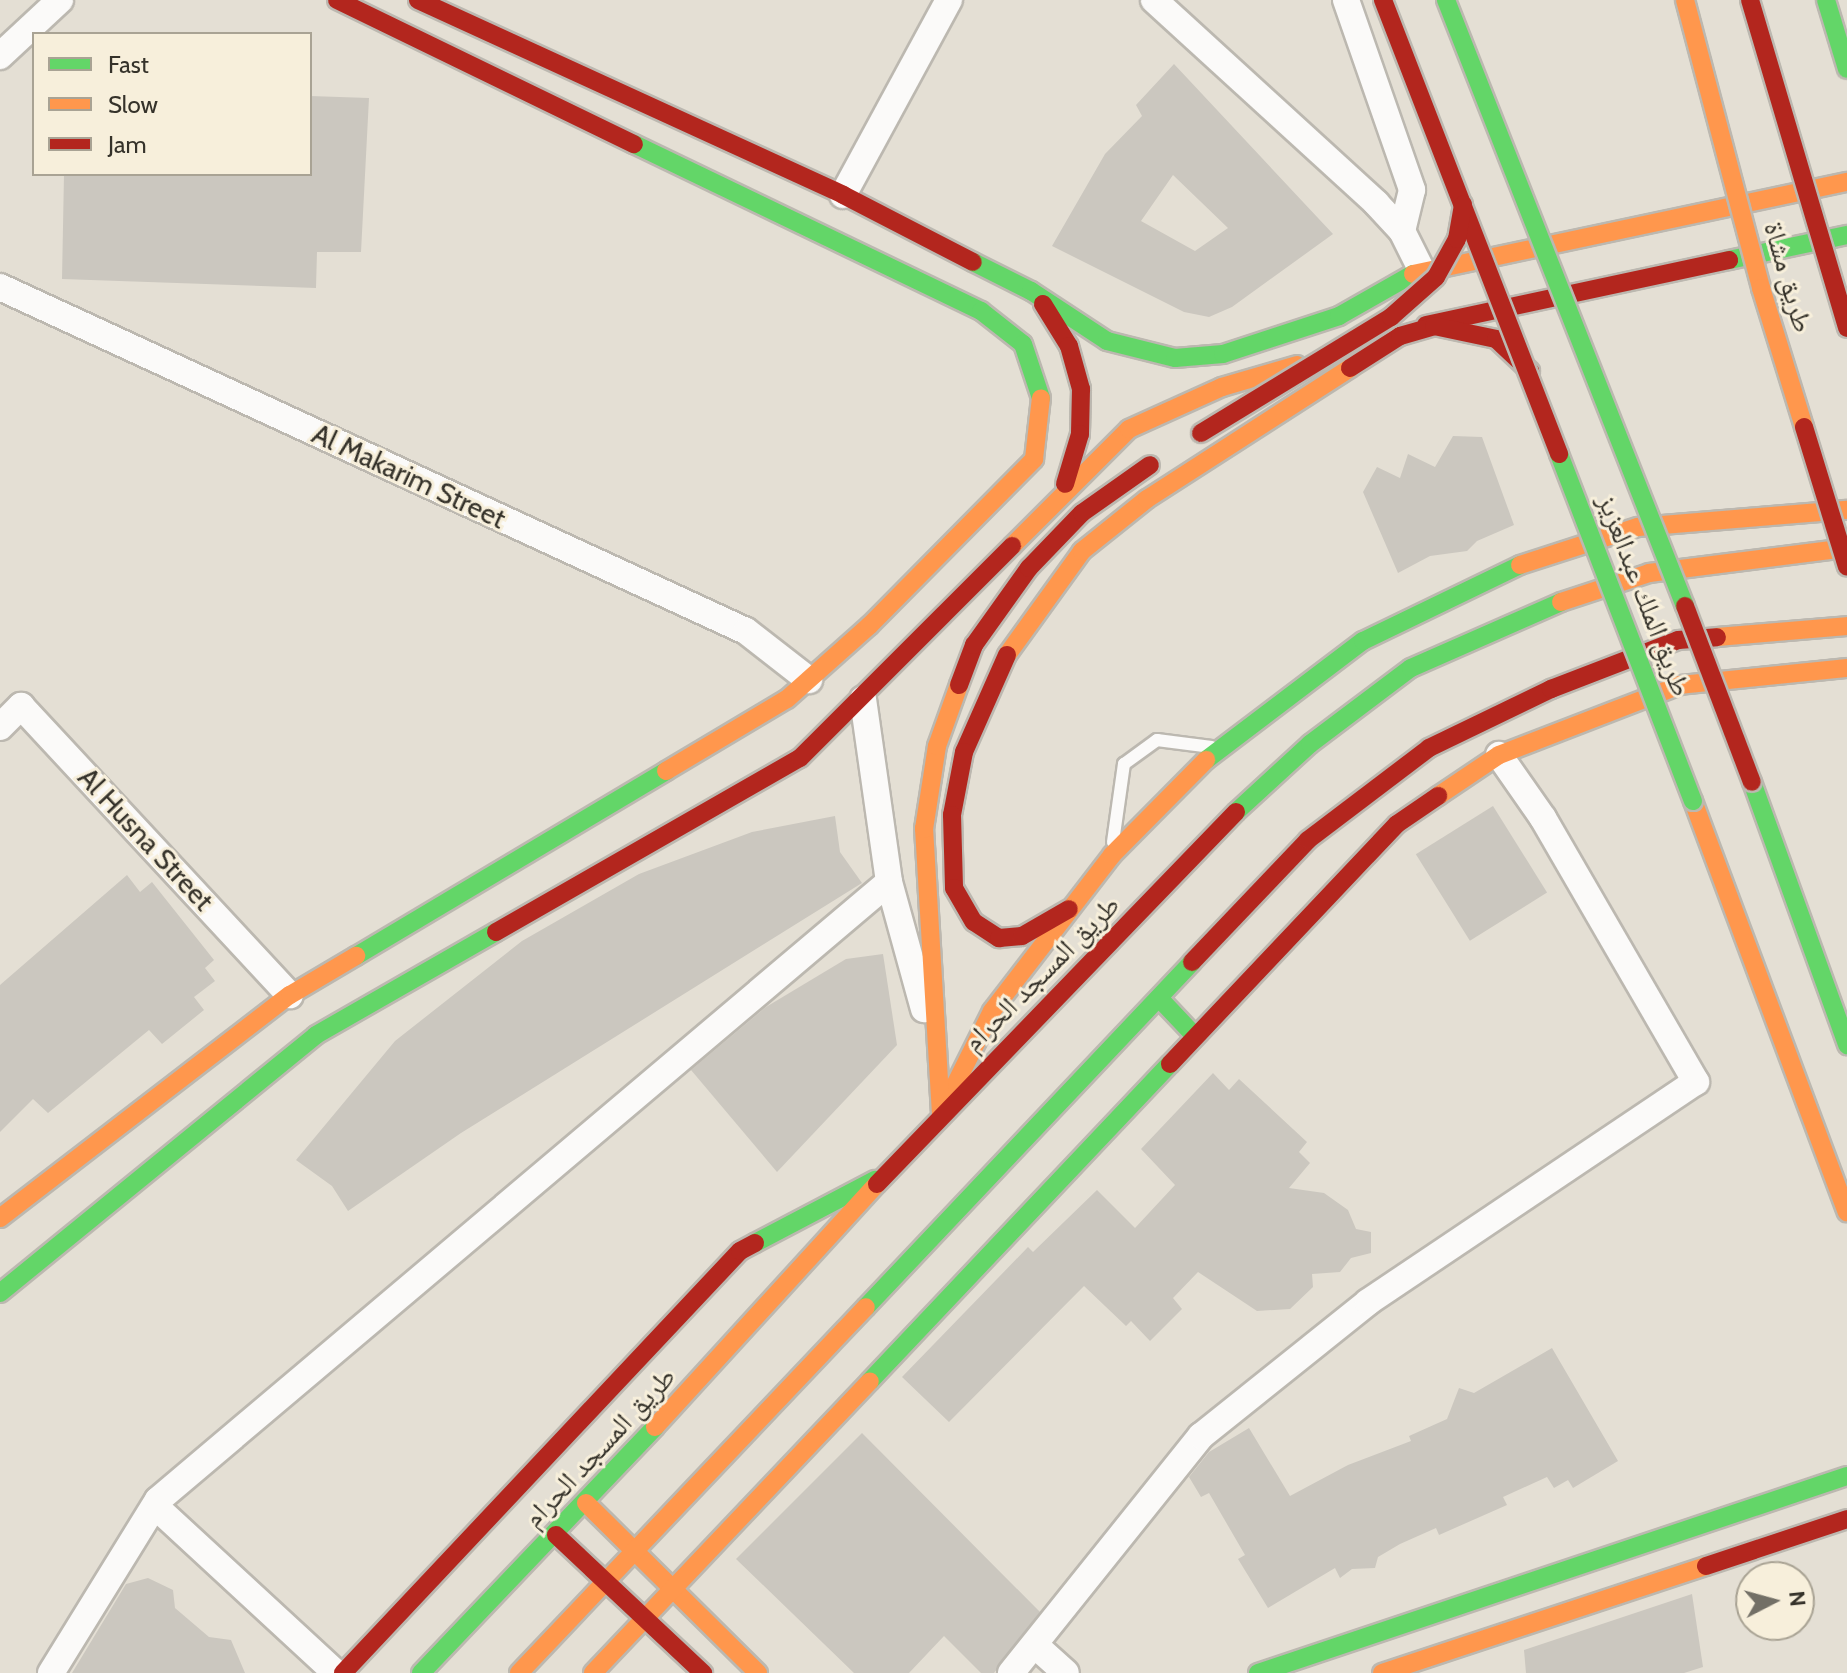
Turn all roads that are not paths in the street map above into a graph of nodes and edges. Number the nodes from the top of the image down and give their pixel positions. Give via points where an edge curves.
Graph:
1 (60, 0) edge
2 (337, 0) edge
3 (418, 0) edge
4 (1154, 0) edge
5 (1346, 0) edge
6 (1383, 0) edge
7 (1446, 0) edge
8 (1685, 0) edge
9 (1750, 0) edge
10 (1826, 0) edge
11 (940, 3) edge
12 (0, 56) edge
13 (1847, 69) edge
14 (1847, 182) edge
15 (843, 195) junction
16 (1463, 205) junction
17 (1402, 231) junction
18 (1847, 235) edge
19 (1421, 269) junction
20 (0, 287) edge
21 (1031, 291) junction
22 (1847, 328) edge
23 (1530, 371) junction
24 (1188, 441) dead end
25 (1163, 456) dead end
26 (1058, 497) junction
27 (1847, 510) edge
28 (1847, 548) edge
29 (1847, 567) edge
30 (1847, 626) edge
31 (1847, 668) edge
32 (809, 680) junction
33 (863, 699) junction
34 (0, 727) edge
35 (1219, 747) junction
36 (1499, 755) junction
37 (1112, 855) junction
38 (889, 882) junction
39 (1069, 909) junction
40 (290, 995) junction
41 (1159, 998) junction
42 (1193, 1034) junction
43 (1847, 1045) edge
44 (935, 1052) junction
45 (941, 1114) junction
46 (890, 1172) junction
47 (1847, 1212) edge
48 (0, 1218) edge
49 (0, 1293) edge
50 (1847, 1476) edge
51 (586, 1503) junction
52 (155, 1506) junction
53 (1847, 1519) edge
54 (556, 1535) junction
55 (634, 1552) junction
56 (605, 1582) junction
57 (672, 1589) junction
58 (644, 1619) junction
59 (1036, 1646) junction
60 (51, 1673) edge
61 (336, 1673) edge
62 (343, 1673) edge
63 (421, 1673) edge
64 (519, 1673) edge
65 (593, 1673) edge
66 (703, 1673) edge
67 (758, 1673) edge
68 (1011, 1673) edge
69 (1066, 1673) edge
70 (1258, 1673) edge
71 (1382, 1673) edge

1 - 12 street
2 - 32 main road via 981,311 1023,344 1044,407 1034,459
3 - 15 main road
4 - 17 street
5 - 17 street via 1412,190
6 - 16 main road, طريق الملك عبدالعزيز, bridge
7 - 43 main road, طريق الملك عبدالعزيز, bridge via 1588,350
8 - 29 main road, طريق مشاة, bridge via 1761,288
9 - 22 main road, طريق مشاة, bridge
10 - 13 main road
11 - 15 street
14 - 19 main road
15 - 21 main road
16 - 23 main road, طريق الملك عبدالعزيز, bridge
16 - 24 main road, bridge via 1457,239 1436,277 1391,317
17 - 19 street
18 - 26 main road via 1470,312 1222,387 1129,429
19 - 21 main road via 1339,316 1223,354 1175,358 1107,341
20 - 32 street, Al Makarim Street via 746,631
21 - 26 main road via 1059,326 1081,389 1078,445
23 - 39 main road, bridge via 1496,339 1465,329 1434,326 1400,336 1147,499 1082,551 1013,641 964,752 952,815 954,888 974,922 999,938 1022,936
23 - 47 main road, طريق الملك عبدالعزيز, bridge
25 - 44 main road via 1082,513 1029,568 974,645 937,746 924,829 926,912 937,986
26 - 33 main road
27 - 35 main road via 1638,527 1539,556 1363,641
28 - 45 main road, طريق المسجد الحرام via 1649,573 1524,614 1411,668 1310,744 1239,809
30 - 41 main road via 1678,640 1551,689 1429,748 1308,840
31 - 36 main road via 1680,685
32 - 40 main road via 787,699
33 - 38 street
33 - 49 main road via 800,758 316,1035
34 - 40 street, Al Husna Street via 21,706
35 - 37 main road
35 - 37 lane via 1157,740 1124,764
36 - 42 main road via 1397,824
36 - 59 street via 1543,818 1696,1082 1368,1302 1201,1436
37 - 39 main road
38 - 44 street
38 - 52 street
39 - 45 main road via 992,1011
40 - 48 main road
41 - 42 main road
41 - 55 main road
42 - 57 main road
44 - 45 main road
45 - 46 main road, طريق المسجد الحرام
46 - 51 main road, طريق المسجد الحرام
46 - 62 main road via 740,1251
50 - 70 main road
51 - 54 main road, طريق المسجد الحرام
51 - 55 main road
52 - 60 street
52 - 61 street
53 - 71 main road
54 - 56 main road
54 - 63 main road, طريق المسجد الحرام
55 - 56 main road
55 - 57 main road
56 - 58 main road
56 - 64 main road
57 - 58 main road
57 - 67 main road
58 - 65 main road
58 - 66 main road
59 - 68 street
59 - 69 street

